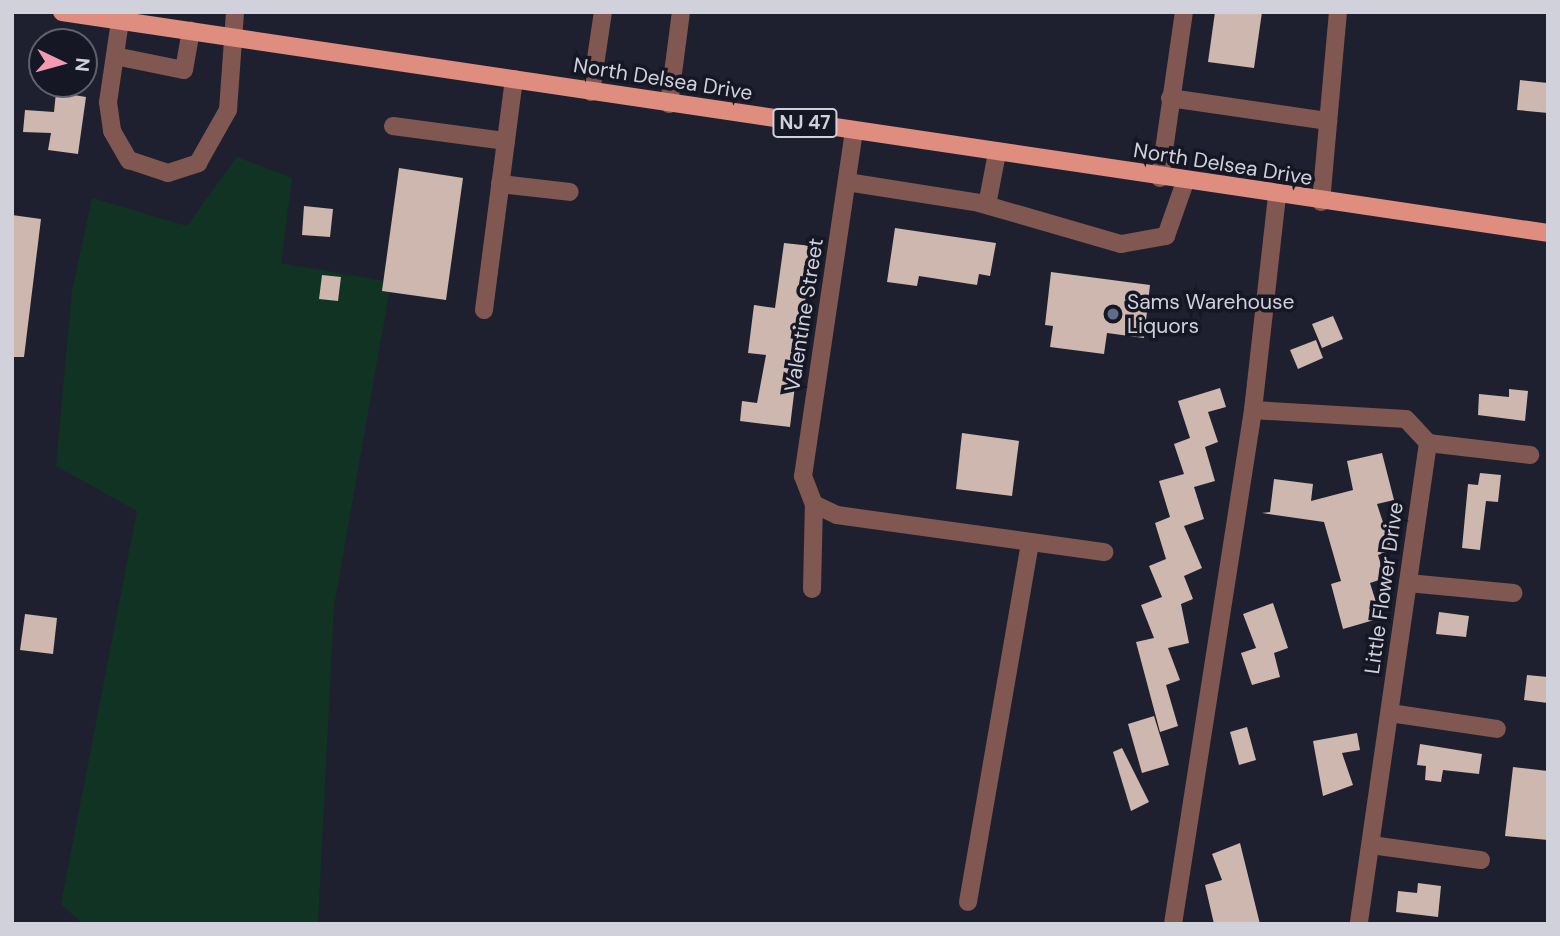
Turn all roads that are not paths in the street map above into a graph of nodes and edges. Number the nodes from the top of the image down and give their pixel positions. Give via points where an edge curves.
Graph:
1 (62, 12) edge
2 (236, 12) edge
3 (603, 12) edge
4 (681, 12) edge
5 (1184, 12) edge
6 (1338, 12) edge
7 (120, 21) junction
8 (191, 31) junction
9 (232, 37) junction
10 (115, 57) junction
11 (514, 79) junction
12 (591, 92) junction
13 (1170, 98) junction
14 (669, 104) junction
15 (1328, 121) junction
16 (393, 126) dead end
17 (854, 131) junction
18 (506, 141) junction
19 (997, 153) junction
20 (1160, 178) junction
21 (846, 182) junction
22 (1185, 182) junction
23 (500, 184) junction
24 (570, 192) dead end
25 (1277, 196) junction
26 (1321, 202) junction
27 (986, 205) junction
28 (1548, 233) edge
29 (484, 310) dead end
30 (1253, 410) junction
31 (1428, 443) junction
32 (1530, 455) dead end
33 (814, 504) junction
34 (1030, 542) junction
35 (1104, 552) dead end
36 (1408, 583) junction
37 (812, 589) dead end
38 (1514, 593) dead end
39 (1390, 713) junction
40 (1497, 729) dead end
41 (1371, 845) junction
42 (1481, 860) dead end
43 (968, 902) dead end
44 (1173, 924) edge
45 (1359, 924) edge

1 - 7 main road, North Delsea Drive / NJ 47
2 - 9 lane
3 - 12 lane
4 - 14 lane
5 - 13 lane
6 - 15 lane
7 - 8 main road, North Delsea Drive / NJ 47
7 - 10 lane
8 - 9 main road, North Delsea Drive / NJ 47
8 - 10 lane via 184,70
9 - 10 lane via 228,110 198,163 168,173 129,160 112,131 108,103
9 - 11 main road, North Delsea Drive / NJ 47
11 - 12 main road, North Delsea Drive / NJ 47
11 - 18 lane
12 - 14 main road, North Delsea Drive / NJ 47
13 - 15 lane
13 - 20 lane
14 - 17 main road, North Delsea Drive / NJ 47
15 - 26 lane
16 - 18 lane
17 - 19 main road, North Delsea Drive / NJ 47
17 - 21 lane, Valentine Street
18 - 23 lane
19 - 20 main road, North Delsea Drive / NJ 47
19 - 27 lane
20 - 22 main road, North Delsea Drive / NJ 47
21 - 27 lane
21 - 33 lane, Valentine Street via 803,476
22 - 25 main road, North Delsea Drive / NJ 47
22 - 27 lane via 1166,236 1121,244
23 - 24 lane
23 - 29 lane
25 - 26 main road, North Delsea Drive / NJ 47
25 - 30 lane
26 - 28 main road, North Delsea Drive / NJ 47
30 - 31 lane via 1406,419
30 - 44 lane
31 - 32 lane
31 - 36 lane, Little Flower Drive
33 - 34 lane via 837,515
33 - 37 lane, Valentine Street
34 - 35 lane
34 - 43 lane
36 - 38 lane
36 - 39 lane, Little Flower Drive
39 - 40 lane
39 - 41 lane, Little Flower Drive
41 - 42 lane
41 - 45 lane, Little Flower Drive

